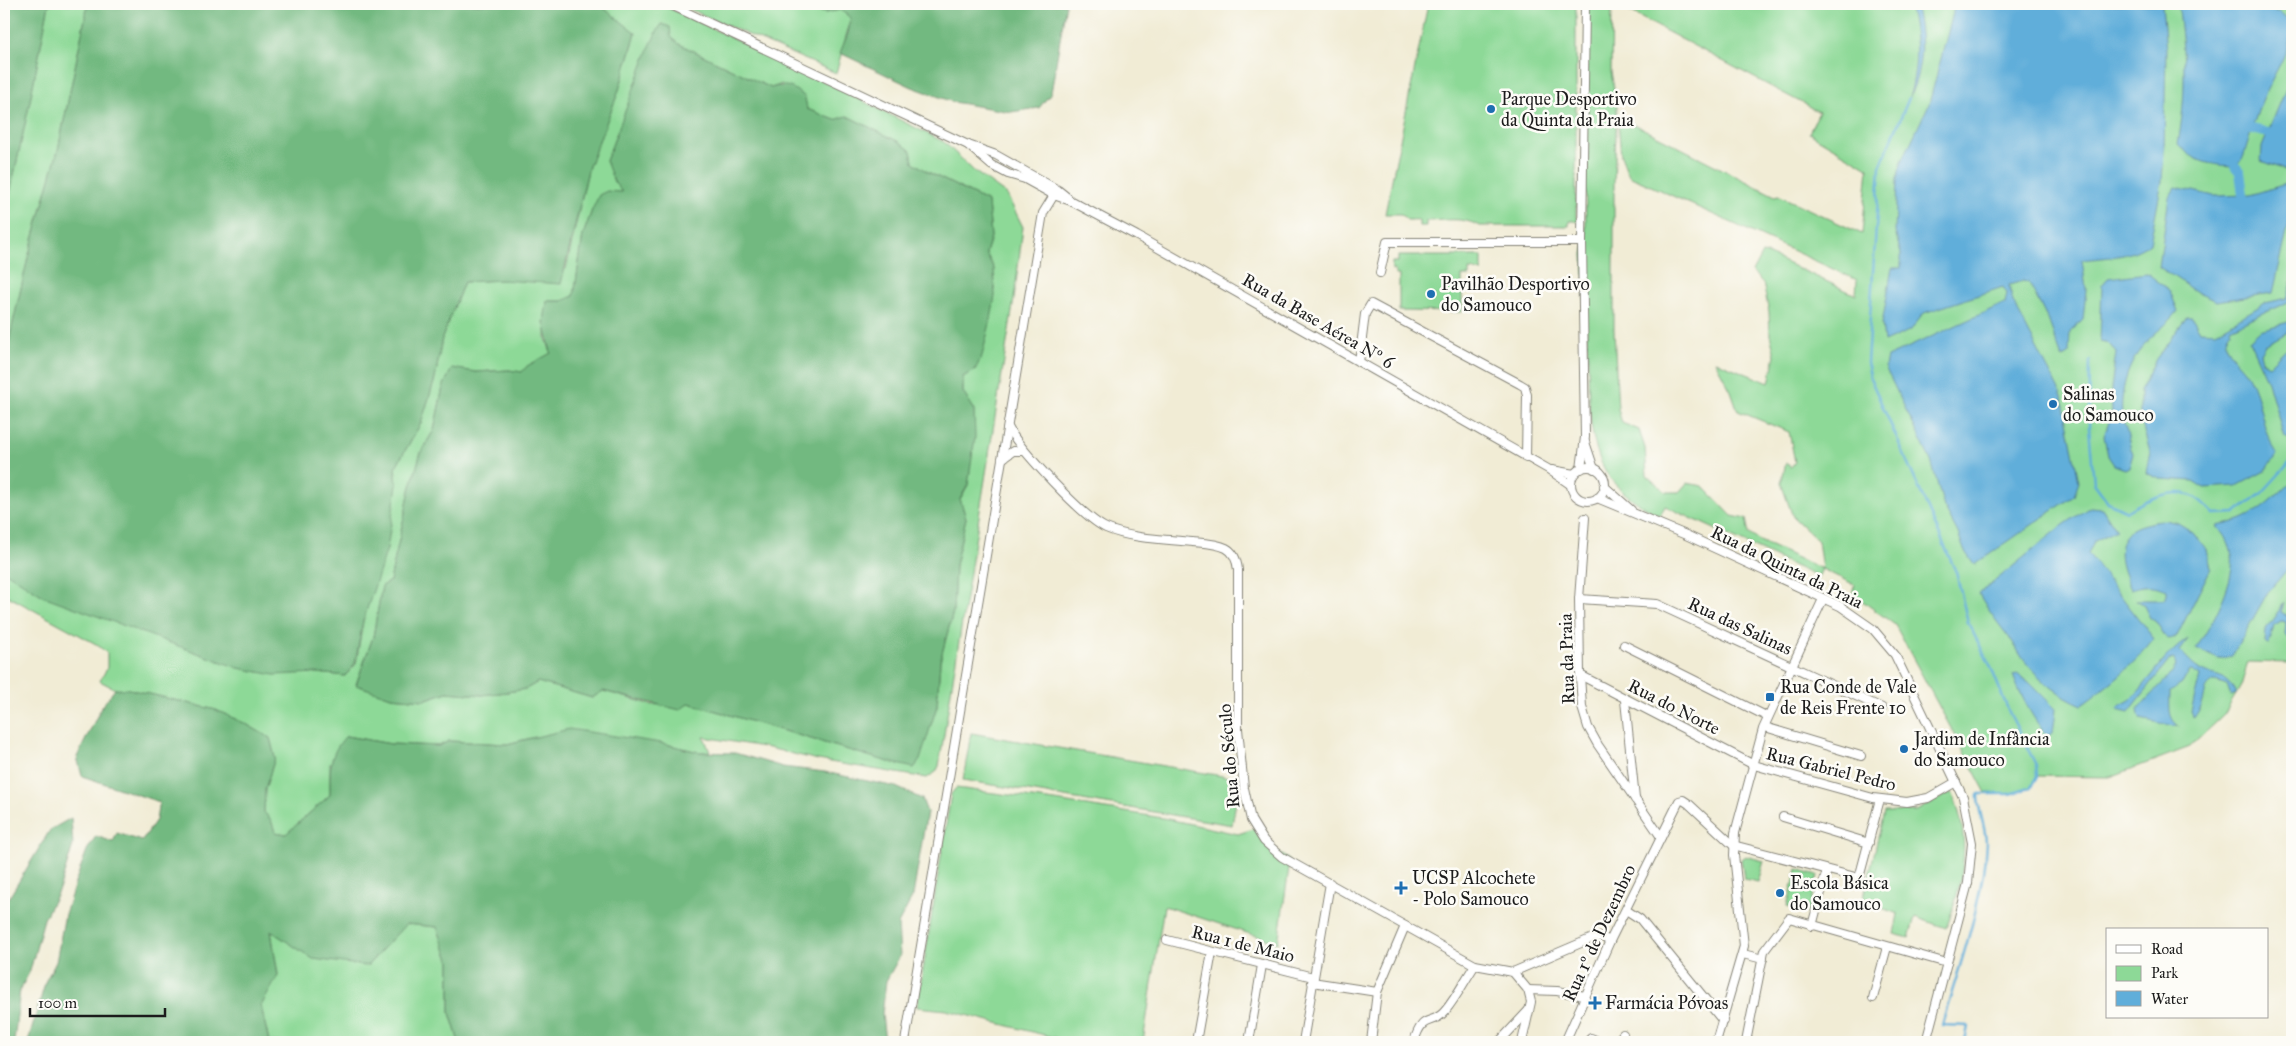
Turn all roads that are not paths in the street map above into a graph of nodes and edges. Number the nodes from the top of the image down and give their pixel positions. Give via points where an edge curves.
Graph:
1 (669, 4) edge
2 (1585, 4) edge
3 (968, 145) junction
4 (1054, 195) junction
5 (1072, 201) junction
6 (1582, 242) junction
7 (1380, 273) dead end
8 (1360, 362) junction
9 (1008, 427) junction
10 (1585, 442) junction
11 (1023, 451) junction
12 (1526, 458) junction
13 (1002, 459) junction
14 (1581, 468) junction
15 (1548, 469) junction
16 (1594, 469) junction
17 (1574, 474) junction
18 (1571, 485) junction
19 (1604, 486) junction
20 (1597, 498) junction
21 (1636, 514) junction
22 (1585, 518) dead end
23 (1579, 599) junction
24 (1823, 599) junction
25 (1624, 645) dead end
26 (1792, 666) junction
27 (1580, 675) junction
28 (1625, 700) junction
29 (1882, 708) dead end
30 (1768, 717) junction
31 (1764, 727) junction
32 (1861, 756) dead end
33 (1754, 765) junction
34 (1956, 782) junction
35 (1880, 799) junction
36 (1635, 800) junction
37 (1783, 817) dead end
38 (1661, 837) junction
39 (1869, 843) junction
40 (1733, 845) junction
41 (1827, 870) junction
42 (1330, 883) junction
43 (1626, 910) junction
44 (1405, 926) junction
45 (1812, 926) junction
46 (1166, 940) dead end
47 (1610, 941) junction
48 (1887, 947) junction
49 (1212, 952) junction
50 (1742, 954) junction
51 (1763, 959) junction
52 (1947, 963) junction
53 (1262, 965) junction
54 (1475, 965) junction
55 (1513, 972) junction
56 (1313, 980) junction
57 (1528, 990) junction
58 (1377, 992) junction
59 (1585, 996) junction
60 (1873, 998) dead end
61 (1528, 1010) junction
62 (1723, 1021) junction
63 (1623, 1034) dead end
64 (905, 1042) edge
65 (1196, 1042) edge
66 (1249, 1042) edge
67 (1303, 1042) edge
68 (1371, 1042) edge
69 (1414, 1042) edge
70 (1499, 1042) edge
71 (1522, 1042) edge
72 (1565, 1042) edge
73 (1587, 1042) edge
74 (1600, 1042) edge
75 (1617, 1042) edge
76 (1716, 1042) edge
77 (1746, 1042) edge
78 (1926, 1042) edge

1 - 3 street
2 - 6 street
3 - 4 street via 991,166
3 - 5 street via 1009,161
4 - 5 street
4 - 9 street via 1043,213
5 - 8 street, Rua da Base Aérea Nº 6
6 - 7 street via 1387,242
6 - 10 street
8 - 12 street, Rua da Base Aérea Nº 6
8 - 12 street via 1365,314 1371,304 1520,384 1525,387 1527,395
9 - 11 street, Rua do Século
9 - 13 street
10 - 14 street
10 - 16 street
11 - 13 street via 1013,451
11 - 42 street, Rua do Século via 1087,516 1104,527 1120,533 1209,544 1229,550 1238,564 1238,729 1251,820 1264,841 1282,856
12 - 15 street, Rua da Base Aérea Nº 6
13 - 64 street
14 - 16 street
14 - 17 street
15 - 17 street
15 - 18 street
16 - 19 street via 1602,476
17 - 18 street
18 - 20 street via 1578,498 1586,501
19 - 20 street
19 - 21 street
20 - 21 street
21 - 24 street, Rua da Quinta da Praia
22 - 23 street, Rua da Praia
23 - 26 street, Rua das Salinas via 1657,604
23 - 27 street, Rua da Praia
24 - 26 street
24 - 34 street, Rua da Quinta da Praia via 1856,616 1888,646 1901,666
25 - 30 street
26 - 29 street, Rua das Salinas
26 - 30 street
27 - 28 street, Rua do Norte
27 - 36 street, Rua da Praia via 1582,707 1588,727
28 - 33 street, Rua do Norte
28 - 36 street
30 - 31 street
31 - 32 street
31 - 33 street
33 - 35 street, Rua Gabriel Pedro
33 - 40 street
34 - 35 street, Rua Gabriel Pedro via 1928,798 1908,802
34 - 52 street, Rua da Quinta da Praia via 1969,818 1972,855
35 - 39 street
36 - 38 street, Rua da Praia
37 - 39 street
38 - 40 street, Rua 1º de Dezembro via 1679,801 1683,800
38 - 43 street, Rua 1º de Dezembro
39 - 41 street via 1859,878
40 - 41 street
40 - 50 street via 1744,946
41 - 45 street
42 - 44 street, Rua do Século
42 - 56 street
43 - 47 street, Rua 1º de Dezembro
43 - 62 street via 1640,919
44 - 54 street, Rua do Século
44 - 58 street
45 - 48 street
45 - 51 street via 1789,918 1764,951
46 - 49 street, Rua 1 de Maio
47 - 55 street via 1595,938
47 - 59 street, Rua 1º de Dezembro
48 - 52 street
48 - 60 street
49 - 53 street, Rua 1 de Maio
49 - 65 street
50 - 51 street
50 - 62 street
51 - 77 street
52 - 78 street, Rua da Quinta da Praia
53 - 56 street, Rua 1 de Maio
53 - 66 street
54 - 55 street, Rua do Século
54 - 69 street via 1444,1013 1422,1022
55 - 57 street
56 - 58 street, Rua 1 de Maio
56 - 67 street
57 - 59 street
57 - 61 street via 1531,1002
58 - 68 street
59 - 72 street, Rua 1º de Dezembro
61 - 70 street
61 - 71 street
62 - 76 street
63 - 75 street
73 - 74 street via 1591,1038

